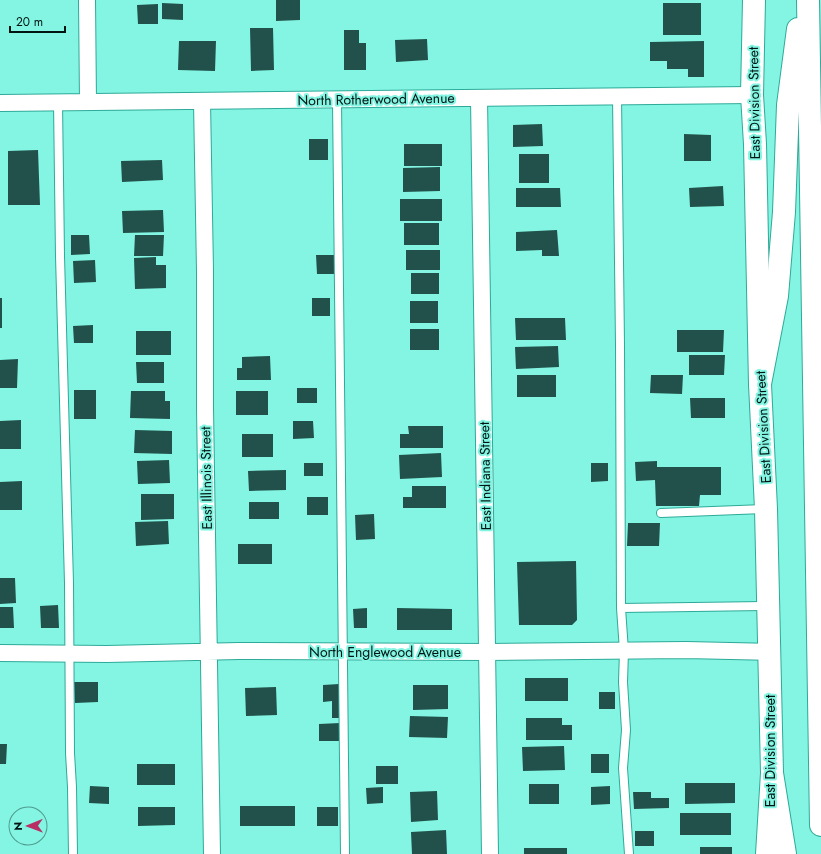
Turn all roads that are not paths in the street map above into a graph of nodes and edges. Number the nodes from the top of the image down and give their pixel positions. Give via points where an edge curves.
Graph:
1 (87, 0) edge
2 (754, 0) edge
3 (801, 0) edge
4 (808, 0) edge
5 (752, 95) junction
6 (617, 96) junction
7 (479, 98) junction
8 (336, 100) junction
9 (202, 101) junction
10 (58, 102) junction
11 (88, 102) junction
12 (0, 103) edge
13 (760, 384) junction
14 (766, 509) junction
15 (661, 513) dead end
16 (769, 606) junction
17 (621, 608) junction
18 (624, 651) junction
19 (209, 652) junction
20 (343, 652) junction
21 (488, 652) junction
22 (770, 652) junction
23 (0, 653) edge
24 (68, 654) junction
25 (772, 773) junction
26 (821, 825) edge
27 (73, 854) edge
28 (212, 854) edge
29 (345, 854) edge
30 (490, 854) edge
31 (629, 854) edge
32 (767, 854) edge
33 (785, 854) edge

1 - 11 street
2 - 5 main road, East Division Street
3 - 13 main road via 788,105 784,212 777,296
4 - 26 main road
5 - 6 street, North Rotherwood Avenue
5 - 13 main road, East Division Street
6 - 7 street, North Rotherwood Avenue
6 - 17 lane
7 - 8 street, North Rotherwood Avenue
7 - 21 street, East Indiana Street
8 - 9 street, North Rotherwood Avenue
8 - 20 lane
9 - 11 street, North Rotherwood Avenue
9 - 19 street, East Illinois Street
10 - 11 street, North Rotherwood Avenue
10 - 12 street, North Rotherwood Avenue
10 - 24 lane via 69,590
13 - 14 main road, East Division Street
14 - 15 lane
14 - 16 main road, East Division Street
16 - 17 lane
16 - 22 main road, East Division Street
17 - 18 lane
18 - 21 street, North Englewood Avenue
18 - 22 street, North Englewood Avenue
18 - 31 lane via 626,730 623,768
19 - 20 street, North Englewood Avenue
19 - 24 street, North Englewood Avenue
19 - 28 street, East Illinois Street
20 - 21 street, North Englewood Avenue
20 - 29 lane
21 - 30 street, East Indiana Street
22 - 25 main road, East Division Street
23 - 24 street, North Englewood Avenue
24 - 27 lane
25 - 32 main road, East Division Street
25 - 33 main road

